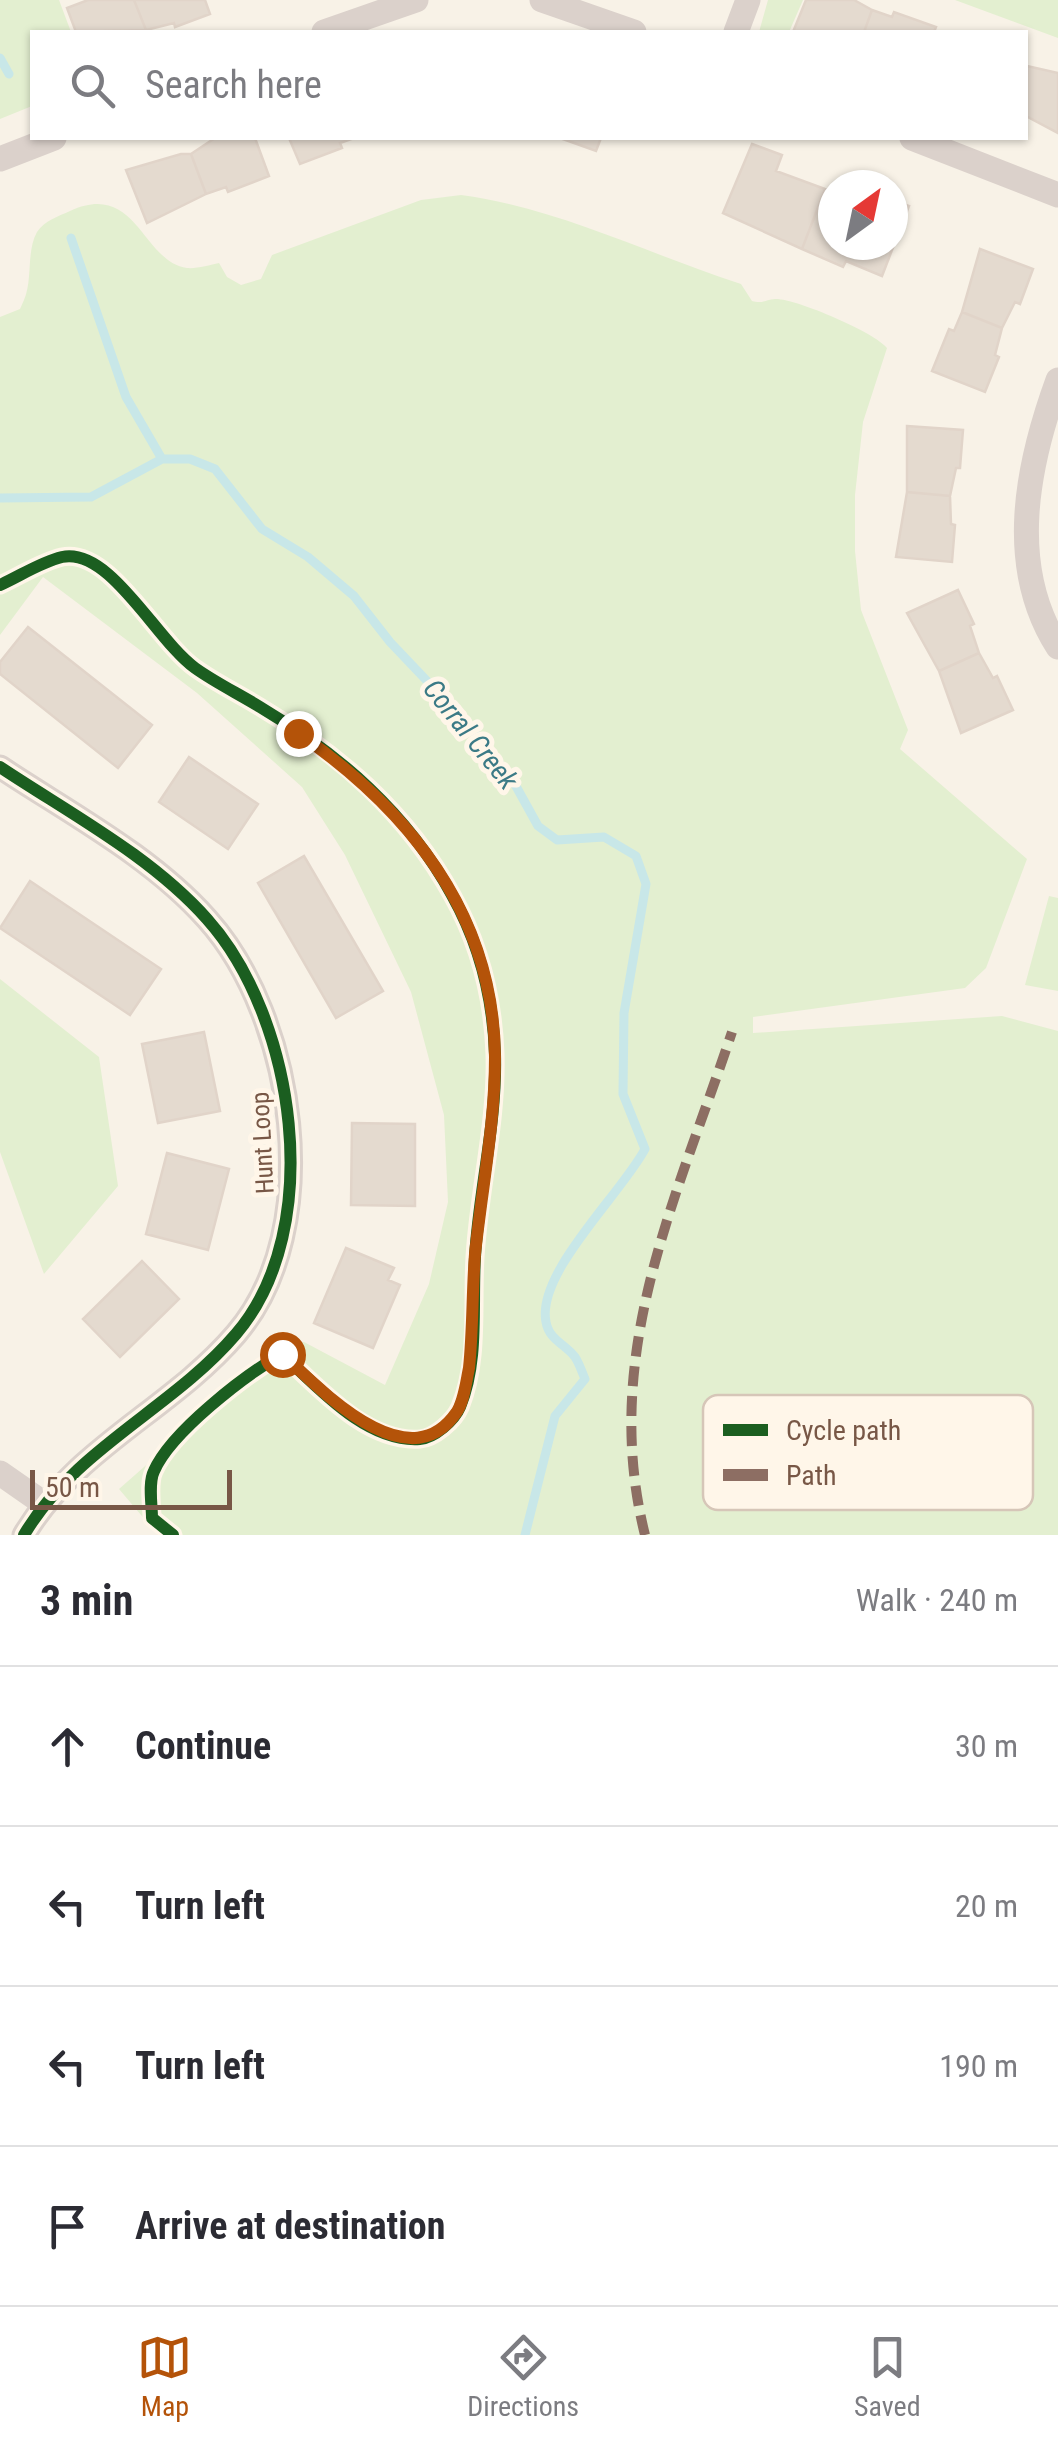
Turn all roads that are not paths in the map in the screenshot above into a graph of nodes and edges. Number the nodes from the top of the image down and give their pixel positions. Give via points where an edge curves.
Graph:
1 (416, 0) edge
2 (542, 0) edge
3 (748, 0) edge
4 (330, 30) edge
5 (628, 30) edge
6 (737, 30) edge
7 (49, 140) edge
8 (917, 140) edge
9 (0, 159) edge
10 (1058, 195) edge
11 (1058, 380) edge
12 (1058, 648) edge
13 (0, 767) edge
14 (0, 1474) edge
15 (42, 1503) junction
16 (24, 1535) edge

1 - 4 street
2 - 5 street
3 - 6 street
7 - 9 street
8 - 10 street
11 - 12 street via 1035,444 1024,534 1042,623
13 - 15 street, Hunt Loop via 161,877 208,919 270,1028 287,1108 291,1189 263,1292 237,1333 194,1376 93,1453
14 - 15 street
15 - 16 street, Hunt Loop

